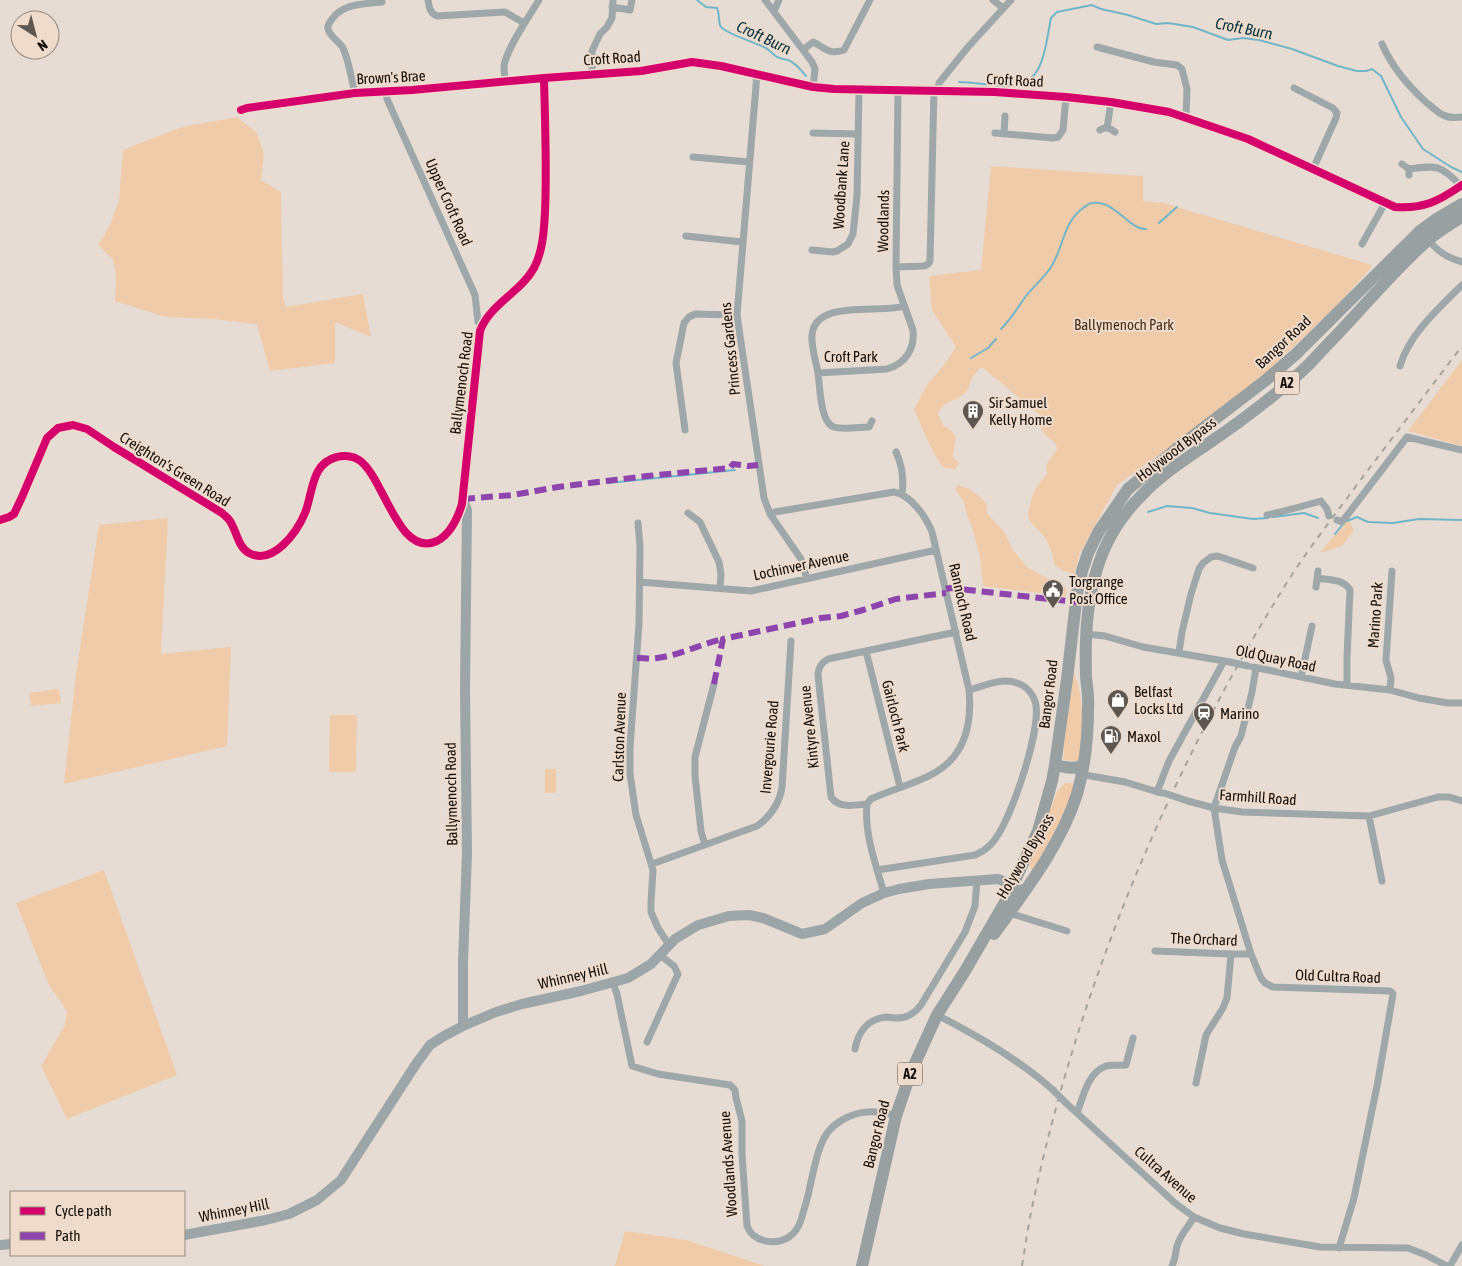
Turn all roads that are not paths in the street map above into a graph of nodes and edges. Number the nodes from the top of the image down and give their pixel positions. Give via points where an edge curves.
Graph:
1 (428, 0) edge
2 (539, 0) edge
3 (632, 0) edge
4 (765, 0) edge
5 (779, 0) edge
6 (870, 0) edge
7 (993, 0) edge
8 (1011, 0) edge
9 (382, 2) dead end
10 (613, 4) edge
11 (1003, 8) junction
12 (774, 11) junction
13 (524, 23) junction
14 (1382, 44) dead end
15 (1097, 47) dead end
16 (803, 50) junction
17 (592, 74) junction
18 (757, 74) junction
19 (544, 78) junction
20 (505, 82) junction
21 (813, 87) junction
22 (1294, 88) dead end
23 (859, 89) junction
24 (898, 89) junction
25 (386, 90) junction
26 (936, 90) junction
27 (355, 92) junction
28 (1066, 97) junction
29 (1111, 102) junction
30 (240, 110) dead end
31 (1005, 116) dead end
32 (1462, 117) edge
33 (1186, 118) junction
34 (813, 132) dead end
35 (1115, 132) dead end
36 (996, 133) dead end
37 (858, 134) junction
38 (1004, 134) junction
39 (693, 157) dead end
40 (749, 162) junction
41 (1402, 164) dead end
42 (1313, 169) junction
43 (1461, 185) edge
44 (1385, 203) junction
45 (1462, 204) edge
46 (1462, 217) edge
47 (686, 236) dead end
48 (1424, 236) junction
49 (742, 242) junction
50 (1362, 244) dead end
51 (812, 250) dead end
52 (1462, 262) edge
53 (896, 267) junction
54 (1462, 285) edge
55 (904, 306) junction
56 (737, 315) junction
57 (482, 326) junction
58 (1399, 360) dead end
59 (818, 373) junction
60 (872, 421) dead end
61 (685, 430) dead end
62 (1462, 450) edge
63 (896, 452) dead end
64 (902, 494) junction
65 (462, 504) junction
66 (1116, 506) junction
67 (688, 513) dead end
68 (770, 514) junction
69 (1126, 514) junction
70 (1267, 515) dead end
71 (1330, 516) dead end
72 (0, 520) edge
73 (1337, 520) dead end
74 (638, 523) dead end
75 (936, 550) junction
76 (1253, 568) dead end
77 (1392, 571) dead end
78 (807, 579) junction
79 (640, 582) junction
80 (1316, 587) dead end
81 (720, 588) junction
82 (1312, 626) dead end
83 (956, 632) junction
84 (1086, 634) junction
85 (791, 641) dead end
86 (866, 651) junction
87 (1179, 652) junction
88 (1227, 662) junction
89 (1256, 668) junction
90 (1301, 677) junction
91 (714, 684) dead end
92 (1347, 685) junction
93 (969, 690) junction
94 (1390, 690) junction
95 (1462, 703) edge
96 (1054, 768) junction
97 (1082, 770) junction
98 (900, 787) junction
99 (1160, 793) junction
100 (1462, 801) edge
101 (867, 804) junction
102 (1214, 808) junction
103 (1369, 816) junction
104 (705, 845) junction
105 (652, 864) junction
106 (877, 870) junction
107 (976, 880) junction
108 (1382, 881) dead end
109 (1017, 889) junction
110 (884, 893) junction
111 (1009, 913) junction
112 (1067, 931) dead end
113 (669, 945) junction
114 (1155, 951) dead end
115 (1231, 954) junction
116 (1251, 954) junction
117 (660, 955) junction
118 (965, 971) junction
119 (613, 983) junction
120 (937, 1015) junction
121 (463, 1026) junction
122 (1133, 1038) dead end
123 (647, 1042) dead end
124 (855, 1049) dead end
125 (1196, 1084) dead end
126 (1077, 1113) junction
127 (896, 1116) junction
128 (1194, 1216) junction
129 (185, 1235) edge
130 (1462, 1245) edge
131 (1339, 1248) junction
132 (862, 1266) edge
133 (1172, 1266) edge
134 (1449, 1266) edge

1 - 13 street via 431,12 440,17 505,12
2 - 13 street
3 - 10 street via 630,10
4 - 12 street
5 - 12 street
6 - 16 street via 844,50 826,51 813,42
7 - 11 street
8 - 11 street
9 - 27 street via 344,8 328,27 341,44
10 - 17 street via 612,18 592,51
11 - 26 street
12 - 16 street
13 - 20 street via 506,58
14 - 32 street via 1400,75 1419,95 1442,115
15 - 33 street via 1177,65 1182,69 1187,89
16 - 21 street via 815,69
17 - 18 street, Croft Road via 641,71 692,62
17 - 19 street, Croft Road
18 - 21 street, Croft Road
18 - 40 street, Princess Gardens
19 - 20 street, Brown's Brae
19 - 57 street, Ballymenoch Road via 545,198 540,255 529,277 491,313
20 - 25 street, Brown's Brae
21 - 23 street, Croft Road
22 - 42 street via 1337,113
23 - 24 street, Croft Road
23 - 37 street, Woodbank Lane
24 - 26 street, Croft Road
24 - 53 street, Woodlands
25 - 27 street, Brown's Brae
25 - 57 street, Upper Croft Road via 387,99 475,295 478,322
26 - 28 street, Croft Road
26 - 53 street, Woodlands via 930,260 924,266
27 - 30 street, Brown's Brae
28 - 29 street, Croft Road
28 - 38 street via 1063,130 1058,137
29 - 33 street, Croft Road
29 - 35 street via 1104,129 1111,128
31 - 38 street
33 - 42 street, Croft Road via 1248,139
34 - 37 street
36 - 38 street
37 - 51 street, Woodbank Lane via 852,238 837,251
39 - 40 street
40 - 49 street, Princess Gardens
41 - 43 street via 1409,172 1437,166
42 - 44 street, Croft Road
43 - 44 street, Croft Road via 1444,198 1424,206 1404,208
44 - 50 street
45 - 48 highway, Holywood Bypass / A2 via 1435,220
46 - 48 highway, Holywood Bypass / A2
47 - 49 street
48 - 52 street via 1440,253
48 - 66 highway, Bangor Road / A2 via 1266,380 1140,478
48 - 69 highway, Holywood Bypass / A2 via 1305,368 1174,467
49 - 56 street, Princess Gardens
53 - 55 street, Croft Park
54 - 58 street via 1428,320
55 - 59 street, Croft Park via 835,312 822,317 812,334
55 - 59 street, Croft Park via 913,335 911,350 901,362 887,370
56 - 61 street via 695,314 684,323 676,363
56 - 68 street, Princess Gardens via 760,478
57 - 65 street, Ballymenoch Road
59 - 60 street via 825,418 830,425 837,428 869,427
62 - 73 street via 1407,437 1342,522
63 - 64 street via 903,479
64 - 68 street via 890,492
64 - 75 street, Rannoch Road via 927,522
65 - 72 street, Creighton's Green Road via 443,538 432,543 419,542 402,528 366,466 351,457 335,457 318,470 305,513 292,535 276,551 264,556 254,555 242,547 230,520 222,514 87,429 73,425 58,428 47,438 14,514
65 - 121 street, Ballymenoch Road via 467,510 467,853
66 - 69 highway
66 - 96 highway, Bangor Road / A2 via 1098,531 1082,570
67 - 81 street via 700,522 719,562
68 - 78 street, Princess Gardens via 801,559
69 - 84 highway, Holywood Bypass / A2 via 1108,542 1097,568
70 - 71 street via 1321,501
74 - 79 street, Carlston Avenue
75 - 78 street, Lochinver Avenue
75 - 83 street, Rannoch Road
76 - 87 street via 1218,556 1203,563 1191,594
77 - 94 street, Marino Park via 1386,660 1391,678
78 - 81 street, Lochinver Avenue via 751,591
79 - 81 street, Lochinver Avenue
79 - 105 street, Carlston Avenue via 630,774 636,815
80 - 92 street via 1318,574 1343,582 1350,590
82 - 90 street
83 - 86 street, Kintyre Avenue
83 - 93 street, Rannoch Road
84 - 87 street, Old Quay Road
84 - 97 highway, Holywood Bypass / A2 via 1088,707
85 - 104 street, Invergourie Road via 782,788 778,803 757,826
86 - 98 street, Gairloch Park
86 - 101 street, Kintyre Avenue via 828,659 820,665 818,672 831,797 841,805
87 - 88 street, Old Quay Road
88 - 89 street, Old Quay Road, bridge
88 - 99 street via 1169,761
89 - 90 street, Old Quay Road
89 - 102 street via 1240,736
90 - 92 street, Old Quay Road
91 - 104 street via 695,757
92 - 94 street, Old Quay Road
93 - 98 street, Rannoch Road via 967,735 959,750 935,773
93 - 106 street via 1000,682 1015,682 1028,689 1035,702 1036,718 1030,748 1005,824 989,847 975,855
94 - 95 street, Old Quay Road via 1419,698
96 - 97 highway
96 - 109 highway, Bangor Road / A2 via 1038,830
97 - 99 street, Farmhill Road
97 - 109 highway, Holywood Bypass / A2 via 1066,822 1052,848 1034,876
98 - 101 street, Rannoch Road via 871,799
99 - 102 street, Farmhill Road, bridge
100 - 103 street, Farmhill Road via 1438,797
101 - 106 street via 869,834
102 - 103 street, Farmhill Road via 1258,813
102 - 116 street, Old Cultra Road via 1222,860
103 - 108 street
104 - 105 street, Invergourie Road
105 - 113 street, Carlston Avenue via 652,912
106 - 110 street
107 - 109 street, Whinney Hill via 998,879
107 - 110 street, Whinney Hill via 928,884
107 - 124 street via 975,906 965,932 921,1005 905,1017 888,1017 871,1023 860,1033
109 - 111 highway, Holywood Bypass / A2
109 - 118 highway, Bangor Road / A2 via 1005,902
110 - 113 street, Whinney Hill via 813,933 802,934 763,918 735,915 698,925
111 - 112 street
111 - 118 highway, Holywood Bypass / A2
113 - 117 street, Whinney Hill
114 - 115 street, The Orchard
115 - 116 street, The Orchard
115 - 125 street via 1227,998 1206,1035
116 - 131 street, Old Cultra Road via 1261,978 1273,987 1390,991 1393,994 1356,1190
117 - 119 street, Whinney Hill via 643,970
117 - 123 street via 674,966 678,974
118 - 120 highway, Bangor Road / A2
119 - 121 street, Whinney Hill via 522,1004
119 - 127 street, Woodlands Avenue via 632,1066 658,1074 730,1085 735,1090 742,1121 747,1226 752,1234 764,1241 783,1240 792,1235 799,1225 818,1152 828,1131 840,1121 863,1112
120 - 126 street, Cultra Avenue, bridge via 983,1039 1026,1068
120 - 127 highway, Bangor Road / A2 via 910,1072
121 - 129 street, Whinney Hill via 430,1045 340,1180 326,1194 289,1214
122 - 126 street via 1126,1065 1106,1066 1096,1072
126 - 128 street, Cultra Avenue via 1175,1203
127 - 132 highway, Bangor Road / A2
128 - 131 street, Cultra Avenue via 1244,1234
128 - 133 street via 1177,1246
130 - 134 street
131 - 134 street, Cultra Avenue via 1408,1248

